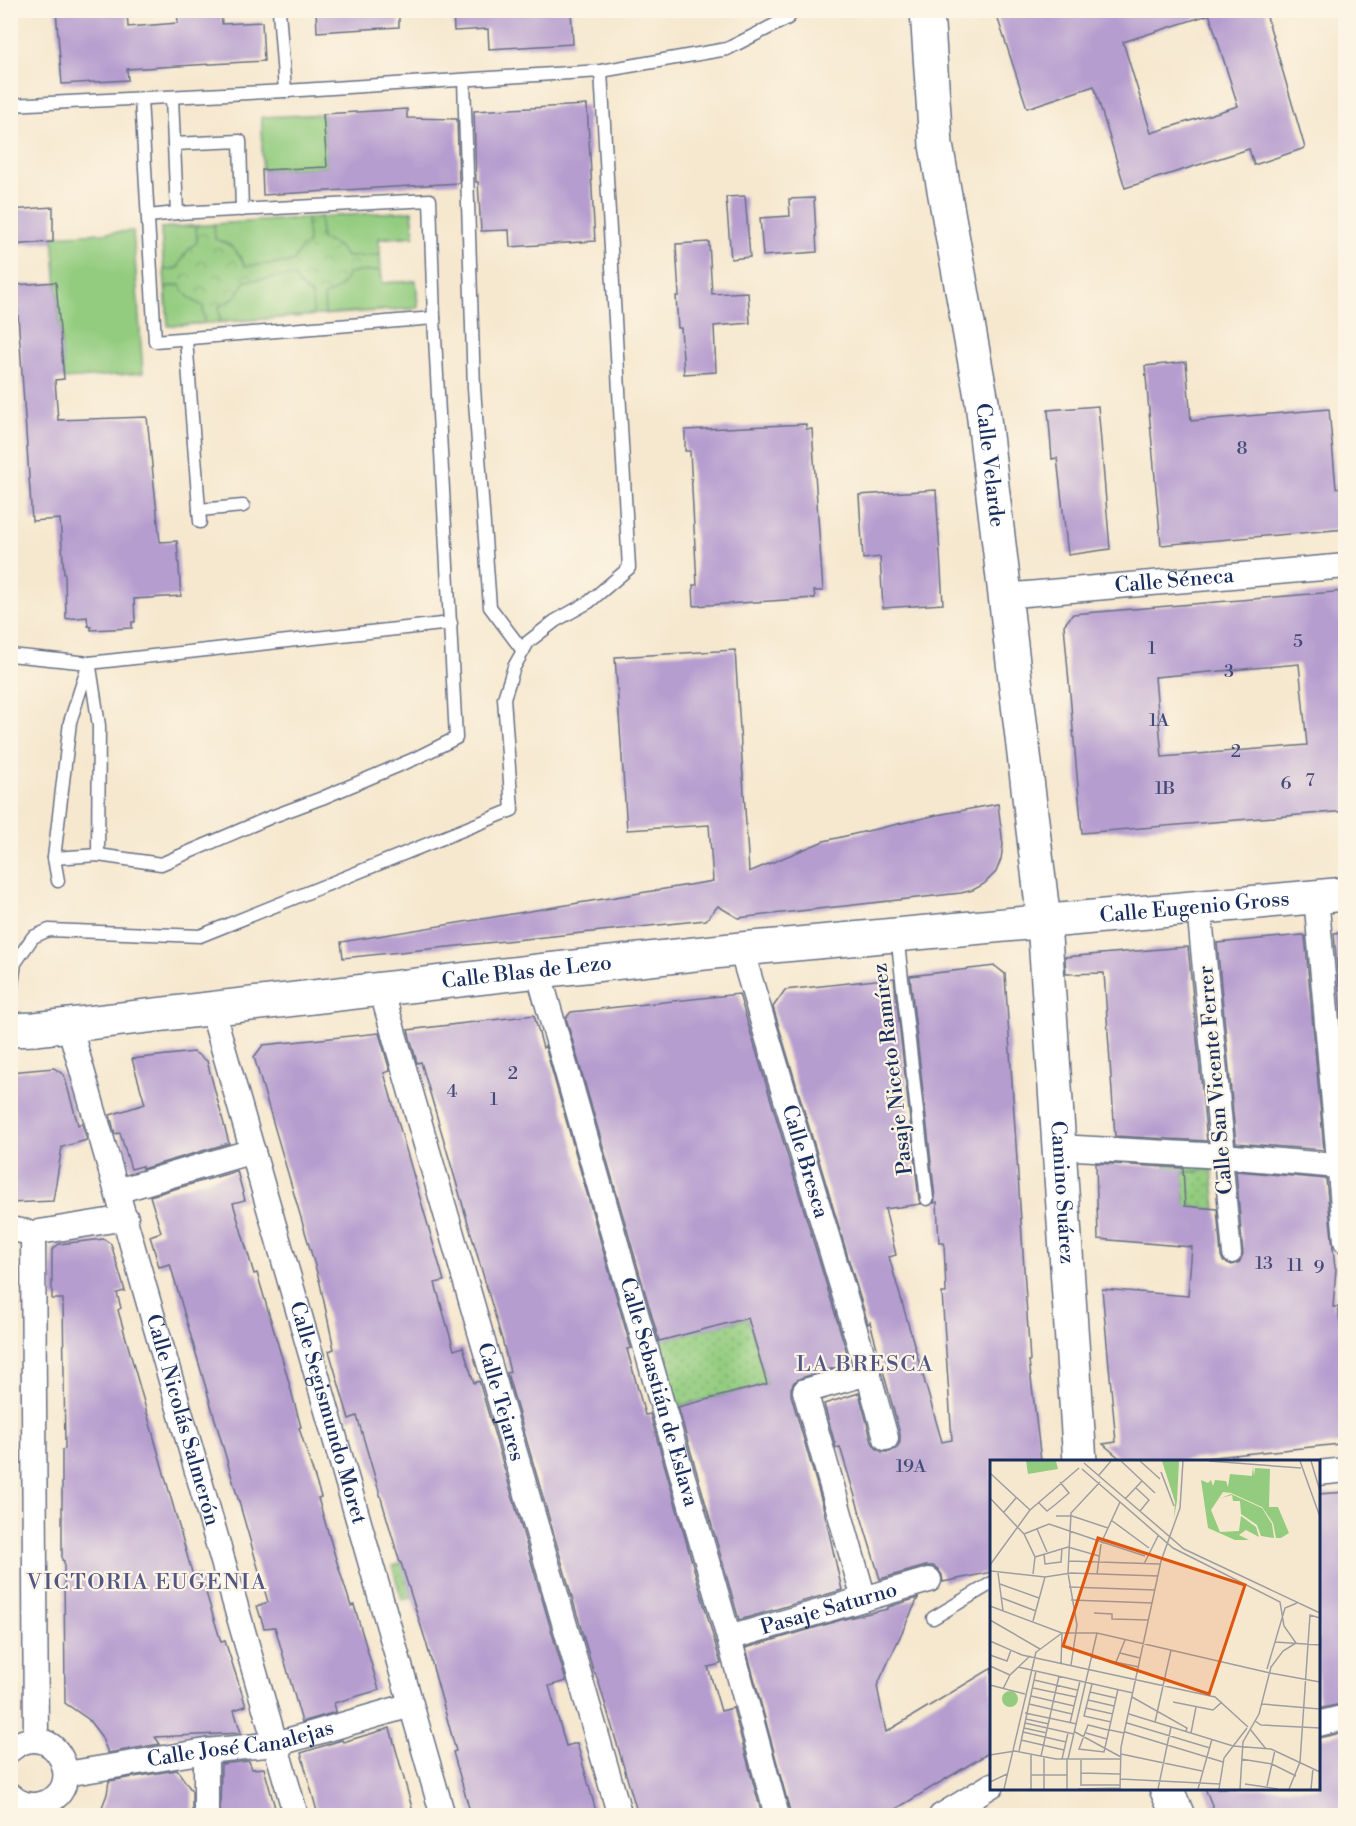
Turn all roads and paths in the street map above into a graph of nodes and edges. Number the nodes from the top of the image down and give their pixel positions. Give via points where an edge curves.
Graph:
1 (279, 10) edge
2 (794, 10) edge
3 (927, 10) edge
4 (601, 71) junction
5 (464, 80) junction
6 (285, 91) junction
7 (172, 98) junction
8 (141, 99) junction
9 (10, 105) edge
10 (174, 144) junction
11 (242, 210) junction
12 (177, 213) junction
13 (148, 216) junction
14 (434, 318) junction
15 (186, 339) junction
16 (243, 506) dead end
17 (1346, 566) edge
18 (1004, 596) junction
19 (451, 623) junction
20 (523, 651) junction
21 (10, 655) edge
22 (89, 663) junction
23 (98, 855) junction
24 (54, 858) junction
25 (58, 881) dead end
26 (1331, 895) edge
27 (1199, 907) junction
28 (1044, 922) junction
29 (897, 934) junction
30 (741, 949) junction
31 (538, 971) junction
32 (381, 989) junction
33 (10, 998) edge
34 (212, 1009) junction
35 (69, 1025) junction
36 (10, 1030) edge
37 (1058, 1147) junction
38 (253, 1151) junction
39 (1223, 1156) junction
40 (1342, 1166) edge
41 (117, 1191) junction
42 (927, 1199) dead end
43 (126, 1218) junction
44 (22, 1231) edge
45 (1346, 1241) edge
46 (1232, 1254) dead end
47 (867, 1373) junction
48 (886, 1438) dead end
49 (1080, 1460) edge
50 (1346, 1470) edge
51 (1320, 1473) edge
52 (929, 1580) dead end
53 (990, 1584) edge
54 (864, 1599) junction
55 (933, 1618) dead end
56 (729, 1638) junction
57 (411, 1705) junction
58 (1346, 1717) edge
59 (1320, 1724) edge
60 (36, 1740) junction
61 (276, 1744) junction
62 (10, 1750) edge
63 (206, 1751) junction
64 (66, 1774) junction
65 (990, 1786) edge
66 (1167, 1790) edge
67 (10, 1795) edge
68 (36, 1810) edge
69 (206, 1815) edge
70 (296, 1815) edge
71 (443, 1815) edge
72 (620, 1815) edge
73 (777, 1815) edge
74 (941, 1815) edge
75 (1178, 1815) edge

1 - 6 lane
2 - 4 lane via 788,18 728,49
3 - 18 main road, Calle Velarde via 936,145 982,402
4 - 5 lane
4 - 20 lane via 629,568 590,602 555,621 528,642
5 - 6 lane
5 - 20 lane via 474,388 490,607
6 - 7 lane
7 - 8 lane
7 - 10 lane
8 - 9 lane
8 - 13 lane
10 - 11 lane via 240,141
10 - 12 lane
11 - 12 lane
11 - 14 lane via 430,200
12 - 13 lane
13 - 15 lane via 155,341
14 - 15 lane
14 - 19 lane
15 - 16 lane via 199,516
17 - 18 street, Calle Séneca
18 - 28 main road, Calle Velarde
19 - 22 lane
19 - 23 lane via 456,738 160,864
20 - 33 lane via 504,698 512,810 201,936 49,930 33,937 15,963
21 - 22 lane
22 - 23 lane via 99,726
22 - 24 lane via 70,722
23 - 24 lane
24 - 25 lane
26 - 27 main road, Calle Eugenio Gross
26 - 40 street
27 - 28 main road, Calle Eugenio Gross
27 - 39 street, Calle San Vicente Ferrer
28 - 29 main road, Calle Blas de Lezo
28 - 37 main road, Camino Suárez
29 - 30 main road, Calle Blas de Lezo
29 - 42 lane, Pasaje Niceto Ramírez
30 - 31 main road, Calle Blas de Lezo
30 - 47 street, Calle Bresca
31 - 32 main road, Calle Blas de Lezo
31 - 56 street, Calle Sebastián de Eslava
32 - 34 main road, Calle Blas de Lezo
32 - 72 street, Calle Tejares
34 - 35 main road, Calle Blas de Lezo
34 - 38 street, Calle Segismundo Moret
35 - 36 main road, Calle Blas de Lezo
35 - 41 street, Calle Nicolás Salmerón
37 - 39 street
37 - 49 main road, Camino Suárez
38 - 41 street
38 - 57 street, Calle Segismundo Moret
39 - 40 street
39 - 46 street, Calle San Vicente Ferrer
40 - 45 street
41 - 43 street, Calle Nicolás Salmerón
43 - 44 street
43 - 61 street, Calle Nicolás Salmerón
44 - 60 street
47 - 48 street, Calle Bresca
47 - 54 street via 805,1391
50 - 51 street
52 - 54 street, Pasaje Saturno
53 - 55 lane
54 - 56 street, Pasaje Saturno
56 - 73 street, Calle Sebastián de Eslava
57 - 61 street, Calle José Canalejas
57 - 71 street, Calle Segismundo Moret
58 - 59 street
60 - 62 street
60 - 64 street via 57,1750
61 - 63 street, Calle José Canalejas
61 - 70 street, Calle Nicolás Salmerón
63 - 64 street, Calle José Canalejas
63 - 69 street
64 - 68 street via 57,1796
65 - 74 street
66 - 75 main road
67 - 68 street

